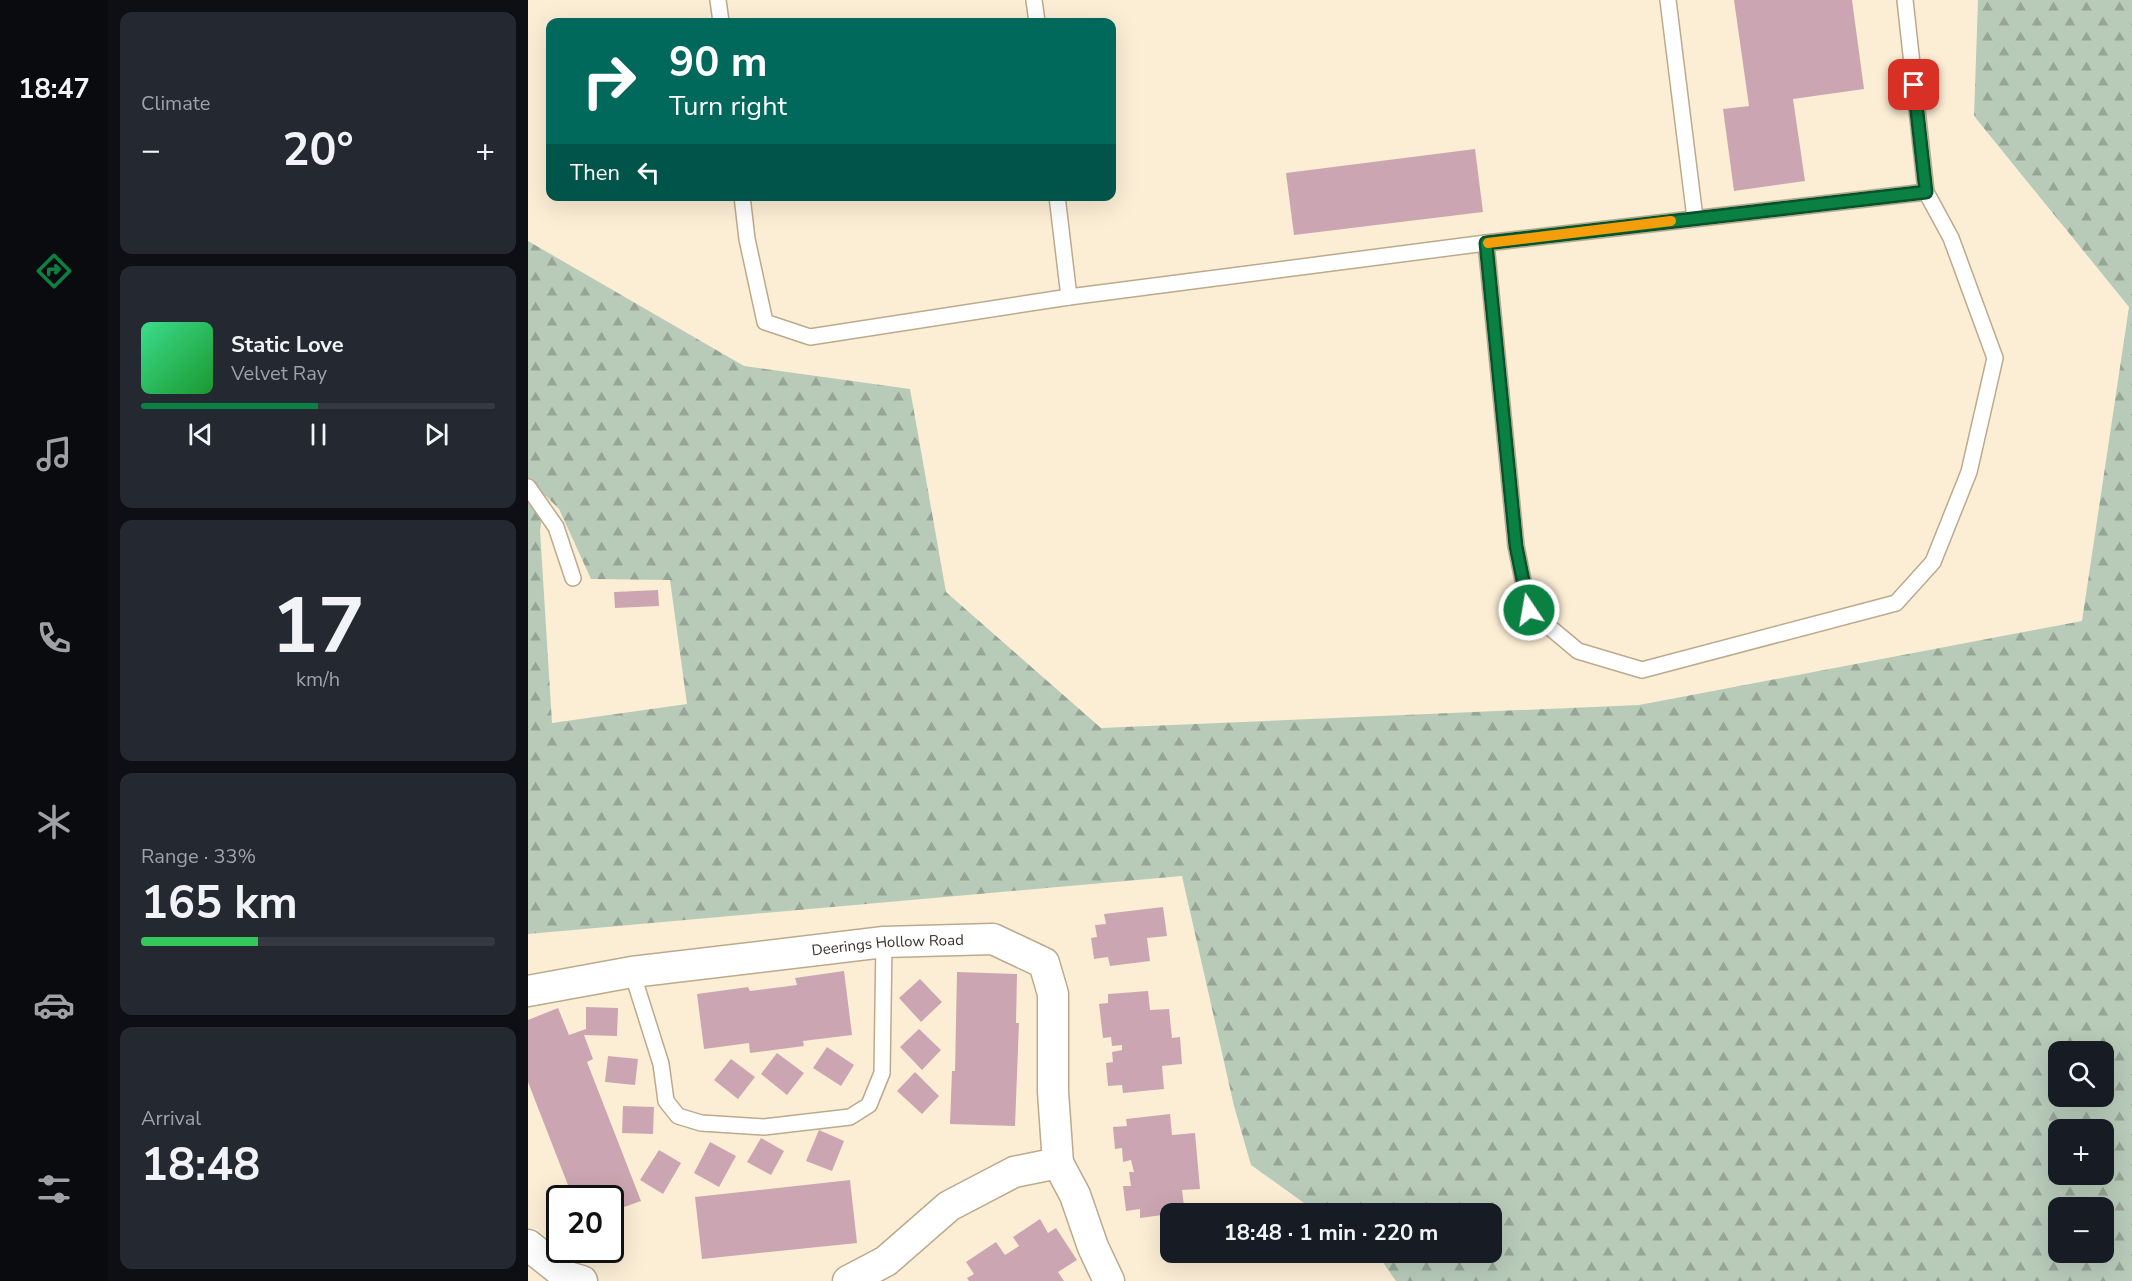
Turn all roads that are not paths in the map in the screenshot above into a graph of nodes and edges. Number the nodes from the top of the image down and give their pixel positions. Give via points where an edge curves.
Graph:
1 (718, 0) edge
2 (1034, 0) edge
3 (1668, 0) edge
4 (1905, 0) edge
5 (720, 18) edge
6 (1036, 18) edge
7 (1926, 192) junction
8 (743, 201) edge
9 (1058, 201) edge
10 (1695, 219) junction
11 (1486, 243) junction
12 (1069, 297) junction
13 (528, 487) edge
14 (573, 578) dead end
15 (884, 942) junction
16 (632, 972) junction
17 (528, 991) edge
18 (1058, 1163) junction
19 (528, 1245) edge
20 (582, 1281) edge
21 (848, 1281) edge
22 (1109, 1281) edge

1 - 5 lane
2 - 6 lane
3 - 10 lane
4 - 7 lane
7 - 10 lane
7 - 11 lane via 1951,238 1995,358 1969,472 1933,562 1896,603 1642,670 1578,651 1529,610 1516,546
8 - 12 lane via 765,322 810,337
9 - 12 lane
10 - 11 lane
11 - 12 lane
13 - 14 lane via 556,526
15 - 16 street, Deerings Hollow Road
15 - 16 lane via 882,1073 869,1105 850,1117 764,1127 701,1123 678,1116 666,1101 661,1064
15 - 18 street, Deerings Hollow Road via 993,939 1044,963 1053,994
16 - 17 street, Deerings Hollow Road
18 - 21 street via 1014,1172 949,1206 886,1261
18 - 22 street, Deerings Hollow Road
19 - 20 street via 568,1277

